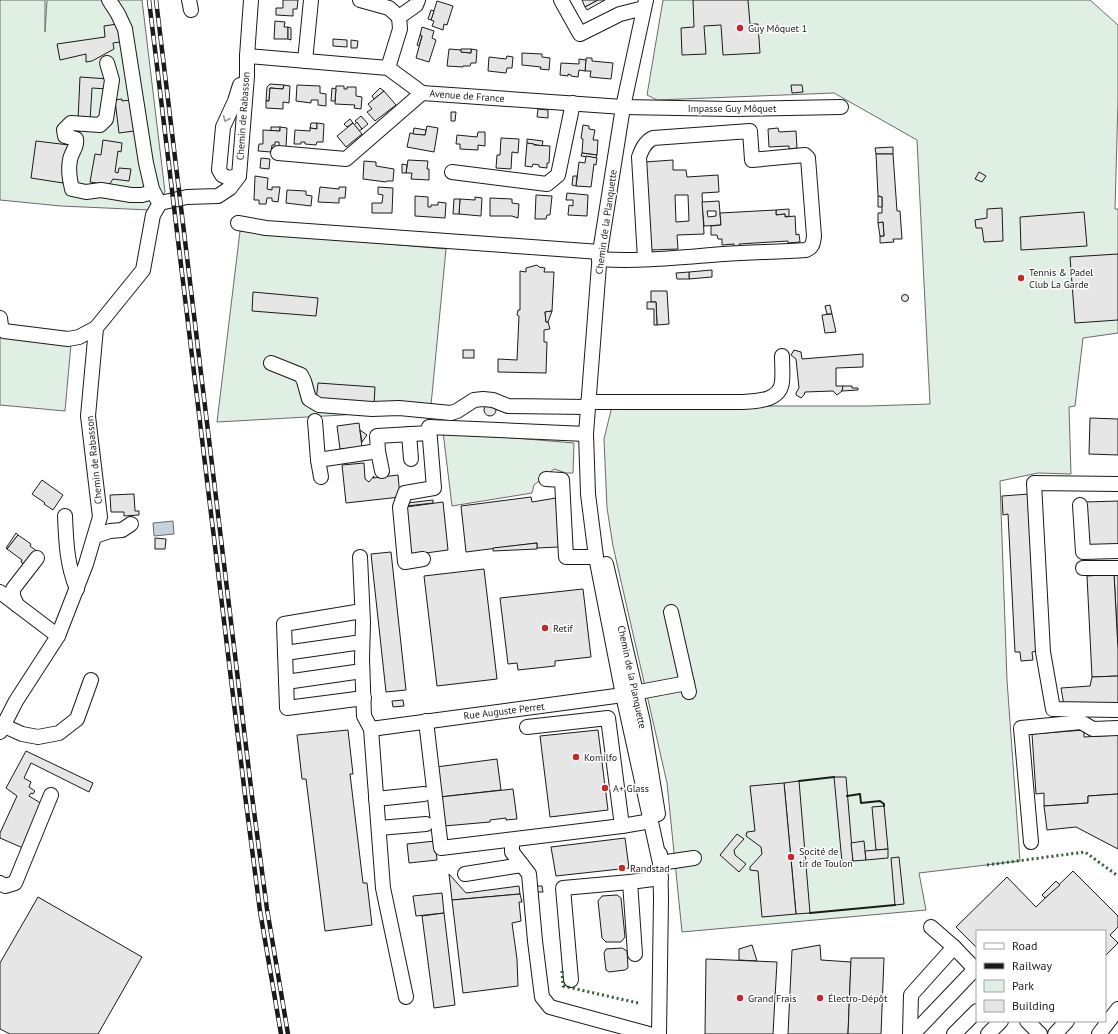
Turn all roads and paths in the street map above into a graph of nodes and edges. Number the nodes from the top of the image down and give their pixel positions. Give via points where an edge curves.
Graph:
1 (109, 0) edge
2 (251, 0) edge
3 (311, 0) edge
4 (360, 0) edge
5 (418, 0) edge
6 (561, 0) edge
7 (645, 4) edge
8 (399, 17) junction
9 (247, 56) junction
10 (305, 61) junction
11 (107, 63) dead end
12 (388, 68) junction
13 (422, 93) junction
14 (573, 103) junction
15 (623, 107) junction
16 (841, 107) dead end
17 (278, 153) dead end
18 (452, 172) dead end
19 (222, 175) junction
20 (239, 176) junction
21 (201, 196) junction
22 (156, 197) junction
23 (238, 223) dead end
24 (599, 255) junction
25 (645, 260) junction
26 (0, 318) edge
27 (96, 328) junction
28 (782, 356) dead end
29 (271, 363) dead end
30 (588, 404) junction
31 (315, 421) dead end
32 (429, 433) junction
33 (409, 434) junction
34 (586, 434) junction
35 (378, 451) junction
36 (411, 459) dead end
37 (318, 460) junction
38 (382, 471) dead end
39 (321, 477) dead end
40 (546, 479) dead end
41 (1118, 484) edge
42 (588, 494) junction
43 (1080, 505) dead end
44 (65, 516) dead end
45 (131, 524) dead end
46 (94, 536) junction
47 (1118, 551) edge
48 (360, 557) dead end
49 (596, 557) junction
50 (37, 558) dead end
51 (423, 559) dead end
52 (1083, 568) dead end
53 (1118, 568) edge
54 (77, 589) junction
55 (0, 592) edge
56 (17, 605) junction
57 (362, 610) junction
58 (671, 612) dead end
59 (58, 636) junction
60 (362, 642) junction
61 (285, 653) junction
62 (362, 671) junction
63 (91, 680) dead end
64 (286, 682) junction
65 (630, 694) junction
66 (364, 698) junction
67 (1118, 710) edge
68 (426, 721) junction
69 (527, 727) dead end
70 (1, 728) edge
71 (1118, 728) edge
72 (371, 729) junction
73 (424, 794) dead end
74 (51, 795) dead end
75 (376, 799) junction
76 (651, 821) junction
77 (426, 824) dead end
78 (622, 826) junction
79 (379, 828) junction
80 (512, 840) junction
81 (1031, 842) dead end
82 (694, 858) dead end
83 (660, 863) junction
84 (522, 865) junction
85 (465, 874) dead end
86 (661, 878) junction
87 (630, 882) junction
88 (0, 883) edge
89 (931, 927) dead end
90 (954, 947) junction
91 (634, 954) dead end
92 (976, 970) edge
93 (571, 980) dead end
94 (406, 997) dead end
95 (1118, 1009) edge
96 (976, 1012) edge
97 (1000, 1022) edge
98 (1028, 1022) edge
99 (1066, 1022) edge
100 (649, 1034) edge
101 (659, 1034) edge
102 (912, 1034) edge
103 (954, 1034) edge
104 (988, 1034) edge
105 (1040, 1034) edge
106 (1055, 1034) edge
107 (1099, 1034) edge

1 - 22 street via 125,30 146,163
2 - 9 street, Chemin de Rabasson
3 - 10 street
4 - 8 street via 389,8
5 - 8 street via 416,5
6 - 7 street via 580,34
7 - 15 street, Chemin de la Planquette
8 - 12 street via 400,29
9 - 10 street
9 -> 19 street, Chemin de Rabasson via 235,102 223,127 219,170
9 - 20 street, Chemin de Rabasson
10 - 12 street
11 - 22 street via 112,80 106,120 100,124 71,123 64,130 65,136 76,139 77,144 70,160 72,189
12 - 13 street, Avenue de France
13 - 14 street, Avenue de France
13 - 17 street via 346,159
14 - 15 street, Avenue de France
14 - 18 street via 558,175 546,184
15 - 16 street, Impasse Guy Môquet
15 - 24 street, Chemin de la Planquette
19 - 20 street via 228,178
19 - 21 street
20 - 21 street via 230,188 218,196
21 - 22 street via 166,200
22 - 27 street via 143,270
23 - 24 street via 266,228
24 - 25 street via 621,261
24 - 30 street, Chemin de la Planquette
25 - 25 street via 800,251 811,248 814,236 808,158 805,155 752,160 750,131 649,140 639,157
26 - 27 street via 4,331 68,339 79,337
27 - 46 street, Chemin de Rabasson via 88,416 100,517
28 - 30 street via 782,383 775,394 765,400
29 - 30 street via 301,375 309,399 319,405 451,413 474,400 483,399 508,406
30 - 34 street, Chemin de la Planquette
31 - 37 street
32 - 33 street
32 - 34 street via 429,427
32 - 51 street via 434,488 405,493 400,507 405,562
33 - 35 street via 377,436
33 - 36 street
34 - 42 street, Chemin de la Planquette
35 - 37 street
35 - 38 street
37 - 39 street
40 - 49 street via 562,480 566,557
41 - 67 street via 1034,483 1042,652 1052,709
42 - 49 street, Chemin de la Planquette
42 - 65 street, Chemin de la Planquette via 614,592
43 - 47 street via 1083,552
44 - 54 street via 66,548
45 - 46 street via 122,530
46 - 54 street, Chemin de Rabasson
48 - 57 street
49 - 65 street, Chemin de la Planquette
50 - 56 street via 13,589
52 - 53 street
54 - 59 street, Chemin de Rabasson
55 - 56 street
56 - 59 street
57 - 60 street
57 - 61 street via 284,624
58 - 65 street, Rue Auguste Perret via 688,687
59 - 70 street, Chemin de Rabasson
60 - 61 street
60 - 62 street
61 - 64 street
62 - 64 street
62 - 66 street
63 - 70 street via 77,719 59,733 38,737
64 - 66 street via 287,708
65 - 68 street, Rue Auguste Perret
65 - 76 street, Chemin de la Planquette
65 - 83 street, Chemin de la Planquette via 654,784 661,841
66 - 72 street via 364,716
68 - 72 street, Rue Auguste Perret
68 - 80 street via 441,848
69 - 78 street via 608,718
71 - 81 street via 1093,729 1081,722 1021,728
72 - 75 street
73 - 75 street
74 - 88 street via 15,883 5,886
75 - 79 street
76 - 78 street
76 - 83 street, Chemin de la Planquette
77 - 79 street
78 - 80 street
79 - 94 street via 383,888
80 - 84 street via 512,852
82 - 83 street
83 - 86 street, Chemin de la Planquette
84 - 85 street
84 - 100 street via 529,874 542,997 550,1007
86 - 87 street
86 - 101 street, Chemin de la Planquette
87 - 91 street
87 - 93 street via 563,888
89 - 90 street
90 - 92 street
90 - 102 street via 911,995
92 - 102 street
95 - 107 street
96 - 103 street
97 - 104 street
98 - 105 street
99 - 106 street

